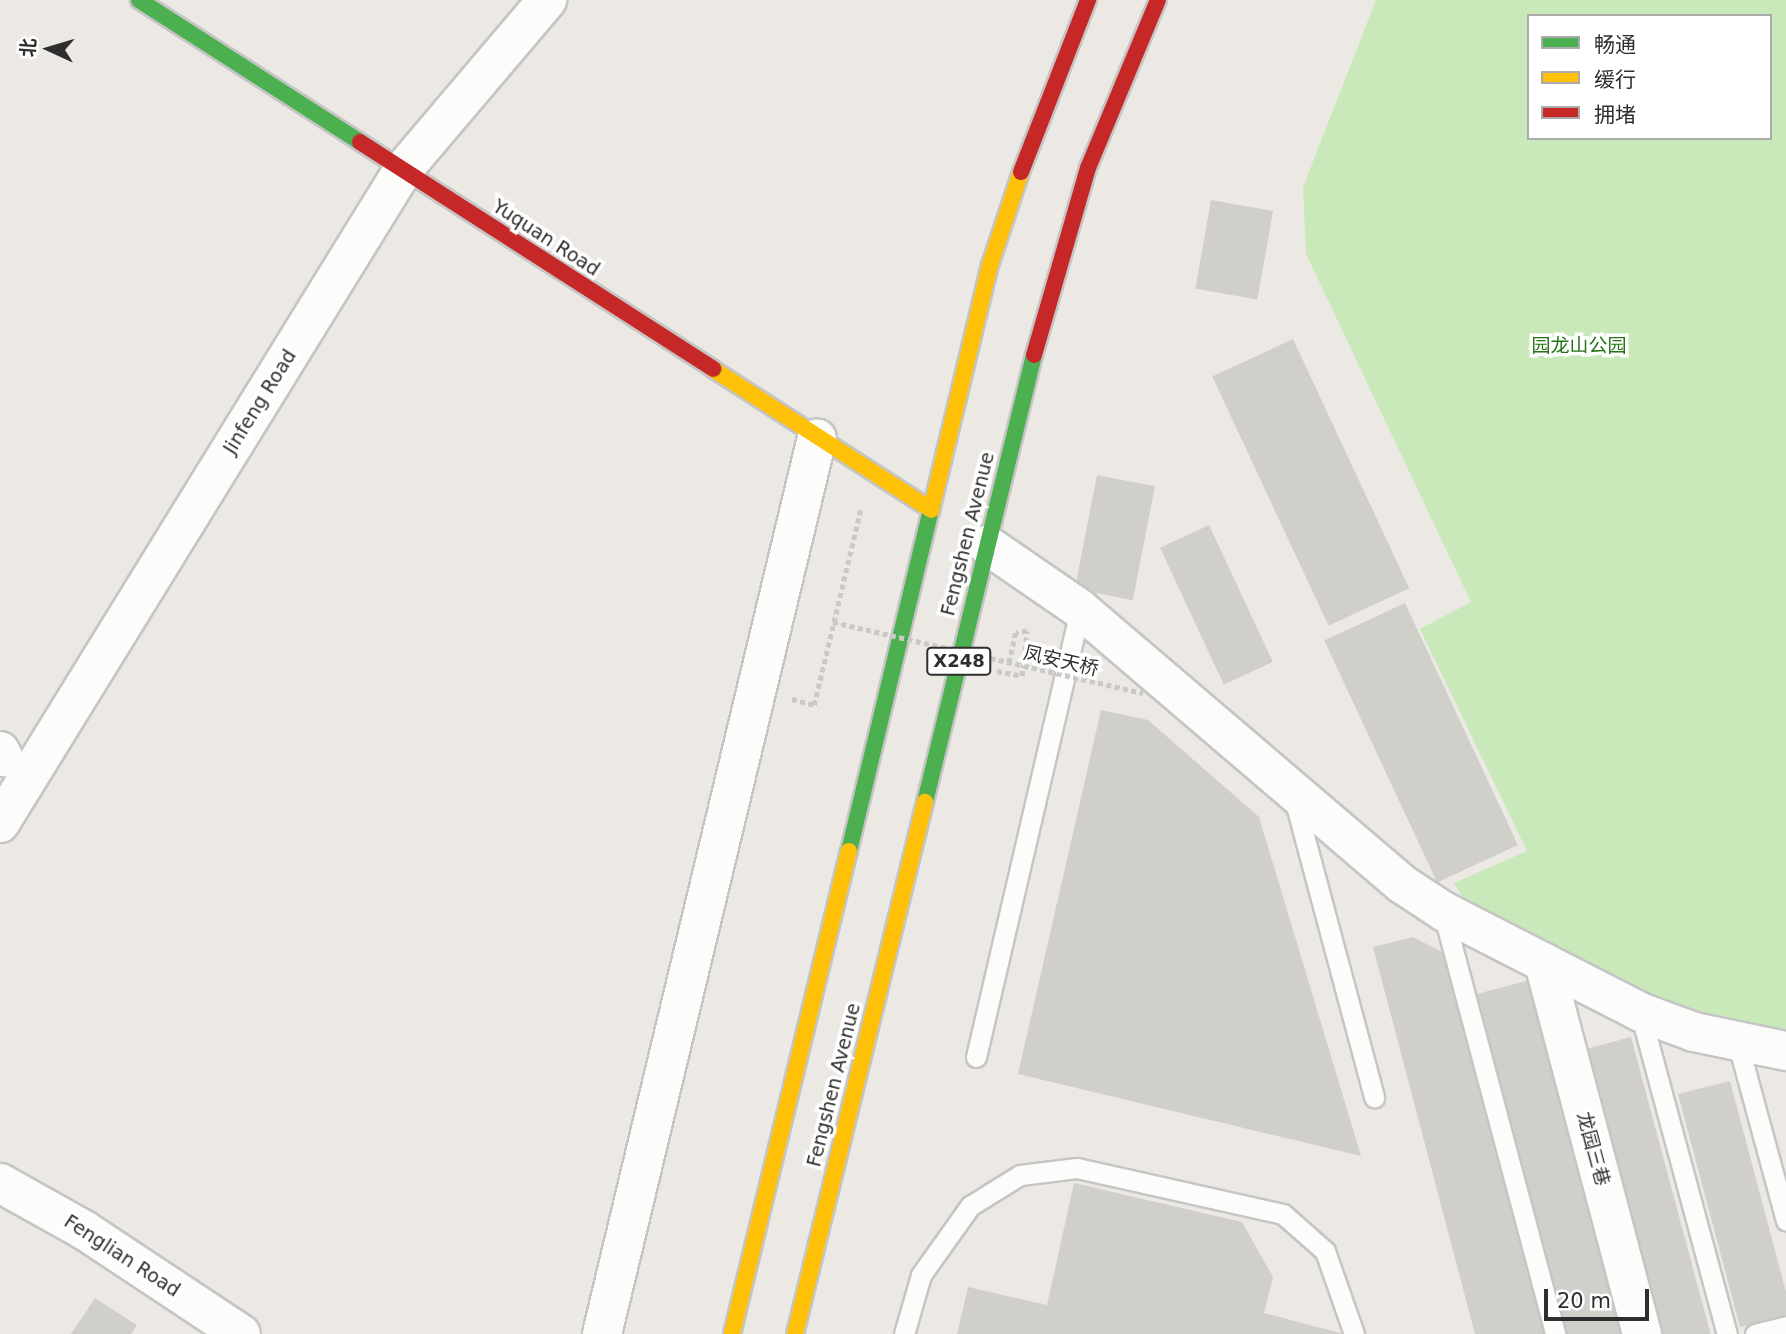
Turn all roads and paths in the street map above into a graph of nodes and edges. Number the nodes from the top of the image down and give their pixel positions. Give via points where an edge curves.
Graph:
1 (139, 0) edge
2 (547, 0) edge
3 (1088, 0) edge
4 (1158, 0) edge
5 (403, 170) junction
6 (817, 438) junction
7 (932, 510) junction
8 (852, 538) dead end
9 (987, 545) junction
10 (1080, 610) junction
11 (833, 622) junction
12 (1009, 663) junction
13 (997, 671) dead end
14 (1143, 693) dead end
15 (814, 705) dead end
16 (1290, 783) junction
17 (0, 823) edge
18 (1443, 911) junction
19 (1544, 964) junction
20 (1640, 1012) junction
21 (1738, 1044) junction
22 (1786, 1051) edge
23 (976, 1057) dead end
24 (1374, 1097) dead end
25 (0, 1183) edge
26 (1786, 1221) edge
27 (1786, 1326) edge
28 (241, 1334) edge
29 (602, 1334) edge
30 (732, 1334) edge
31 (795, 1334) edge
32 (904, 1334) edge
33 (1354, 1334) edge
34 (1555, 1334) edge
35 (1642, 1334) edge
36 (1727, 1334) edge
37 (1755, 1334) edge

1 - 5 main road, Yuquan Road
2 - 5 street, Jinfeng Road
3 - 7 main road, Fengshen Avenue / X248 via 1003,221
4 - 9 main road, Fengshen Avenue / X248 via 1104,126 1061,252
5 - 6 main road, Yuquan Road
5 - 17 street, Jinfeng Road
6 - 7 main road, Yuquan Road
6 - 29 street
7 - 30 main road, Fengshen Avenue / X248
8 - 11 path
9 - 10 street
9 - 31 main road, Fengshen Avenue / X248
10 - 16 street
10 - 23 lane
11 - 12 path, 凤安天桥, bridge
11 - 15 path
12 - 13 path via 1016,633 1027,631 1022,676
12 - 14 path, 凤安天桥, bridge
16 - 18 street via 1402,884
16 - 24 lane
18 - 19 street
18 - 34 lane
19 - 20 street
19 - 35 street, 龙园三巷
20 - 21 street
20 - 36 lane
21 - 22 street
21 - 26 lane
25 - 28 street, Fenglian Road via 84,1230
27 - 37 lane
32 - 33 lane via 921,1275 970,1206 1020,1175 1077,1168 1267,1208 1291,1219 1325,1251

